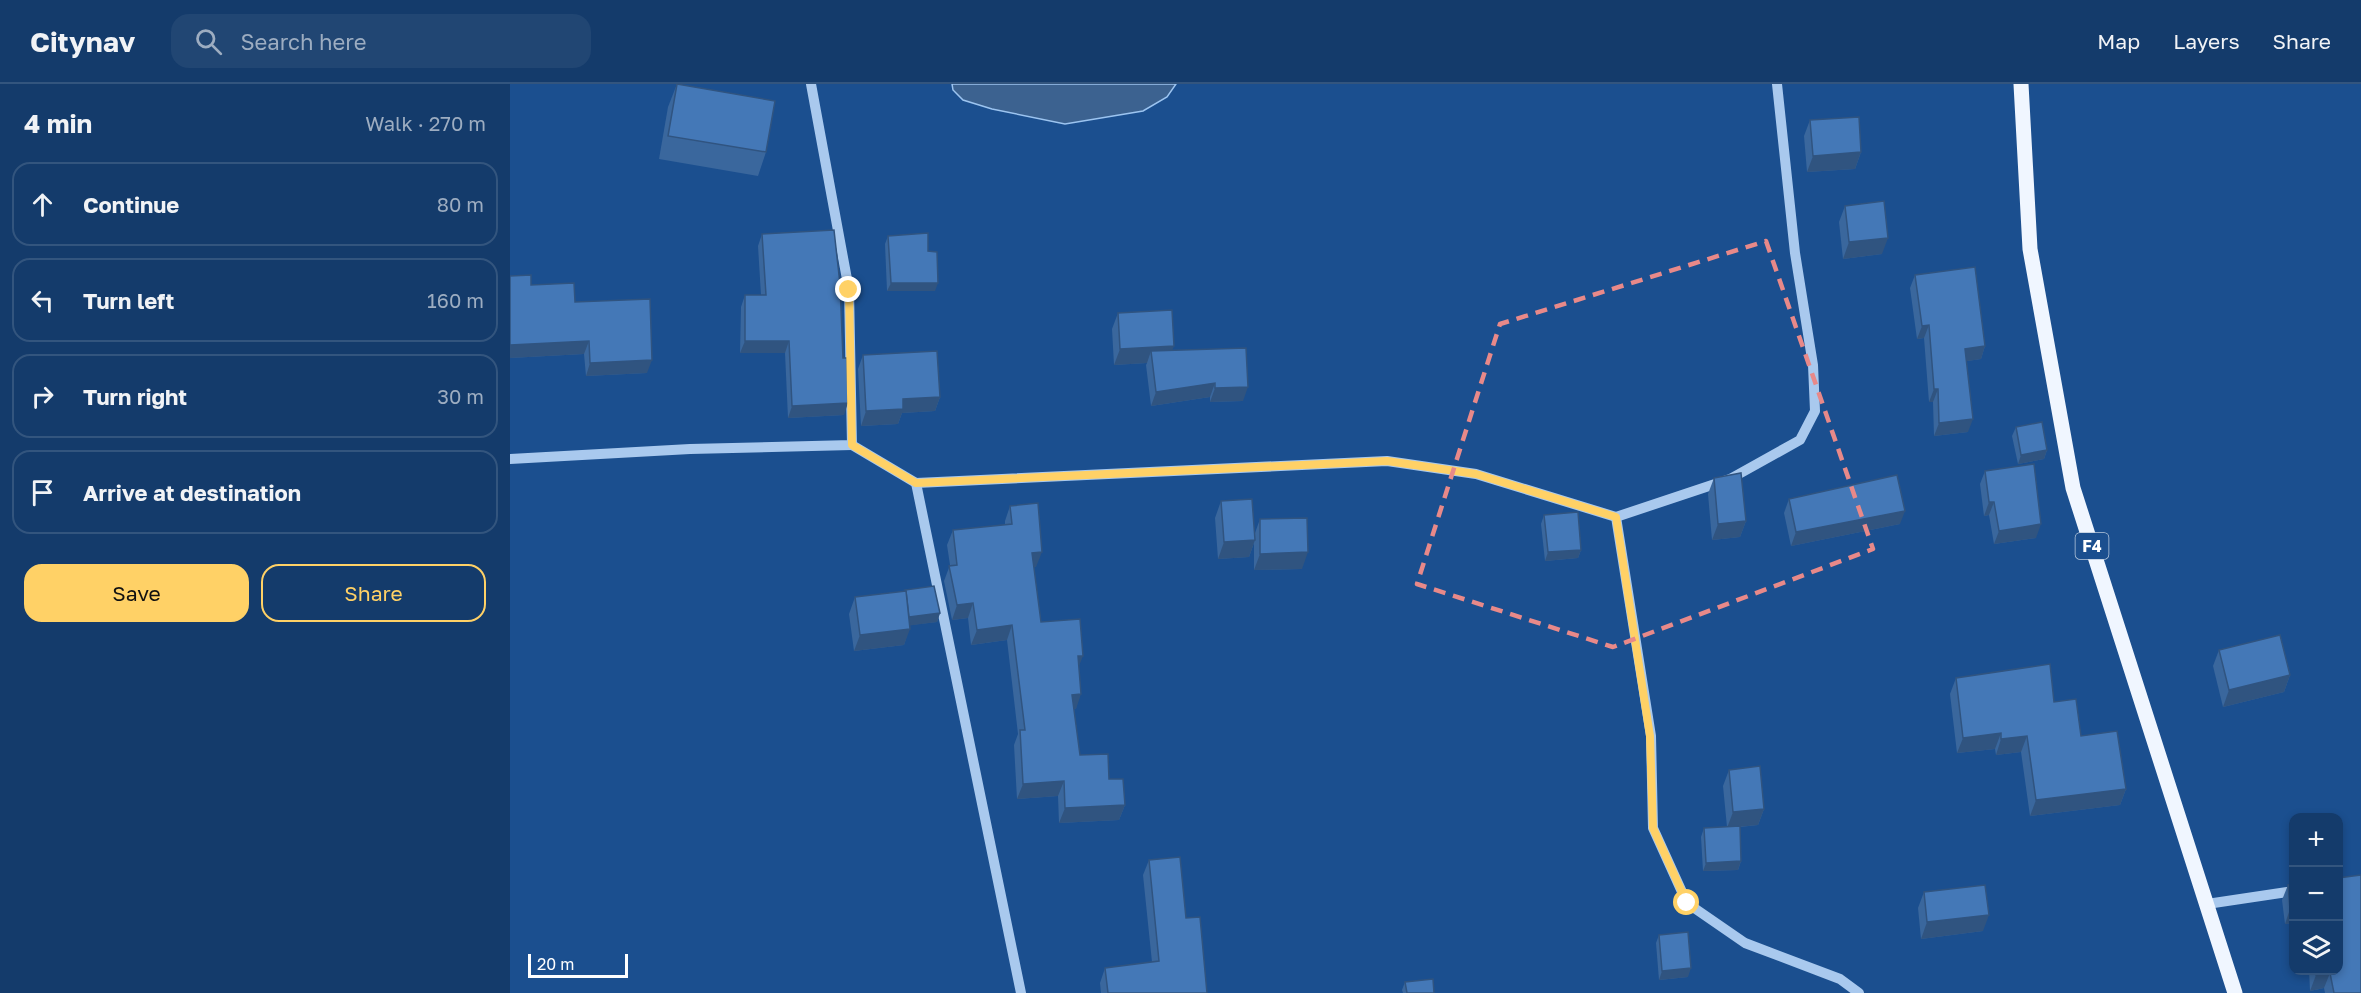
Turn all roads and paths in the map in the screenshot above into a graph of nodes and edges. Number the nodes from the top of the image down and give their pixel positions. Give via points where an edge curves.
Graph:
1 (811, 84) edge
2 (1778, 84) edge
3 (2021, 84) edge
4 (852, 445) junction
5 (510, 459) edge
6 (916, 483) junction
7 (1616, 517) junction
8 (2289, 892) edge
9 (2206, 904) junction
10 (1021, 993) edge
11 (1859, 993) edge
12 (2235, 993) edge

1 - 4 street via 849,290
2 - 7 street via 1795,253 1814,365 1815,411 1800,440 1730,479
3 - 9 main road, F4 via 2030,249 2073,488
4 - 5 street
4 - 6 street
6 - 7 street via 1387,461 1476,474
6 - 10 street
7 - 11 street via 1650,736 1653,828 1687,903 1745,943 1840,979
8 - 9 street
9 - 12 main road, F4

